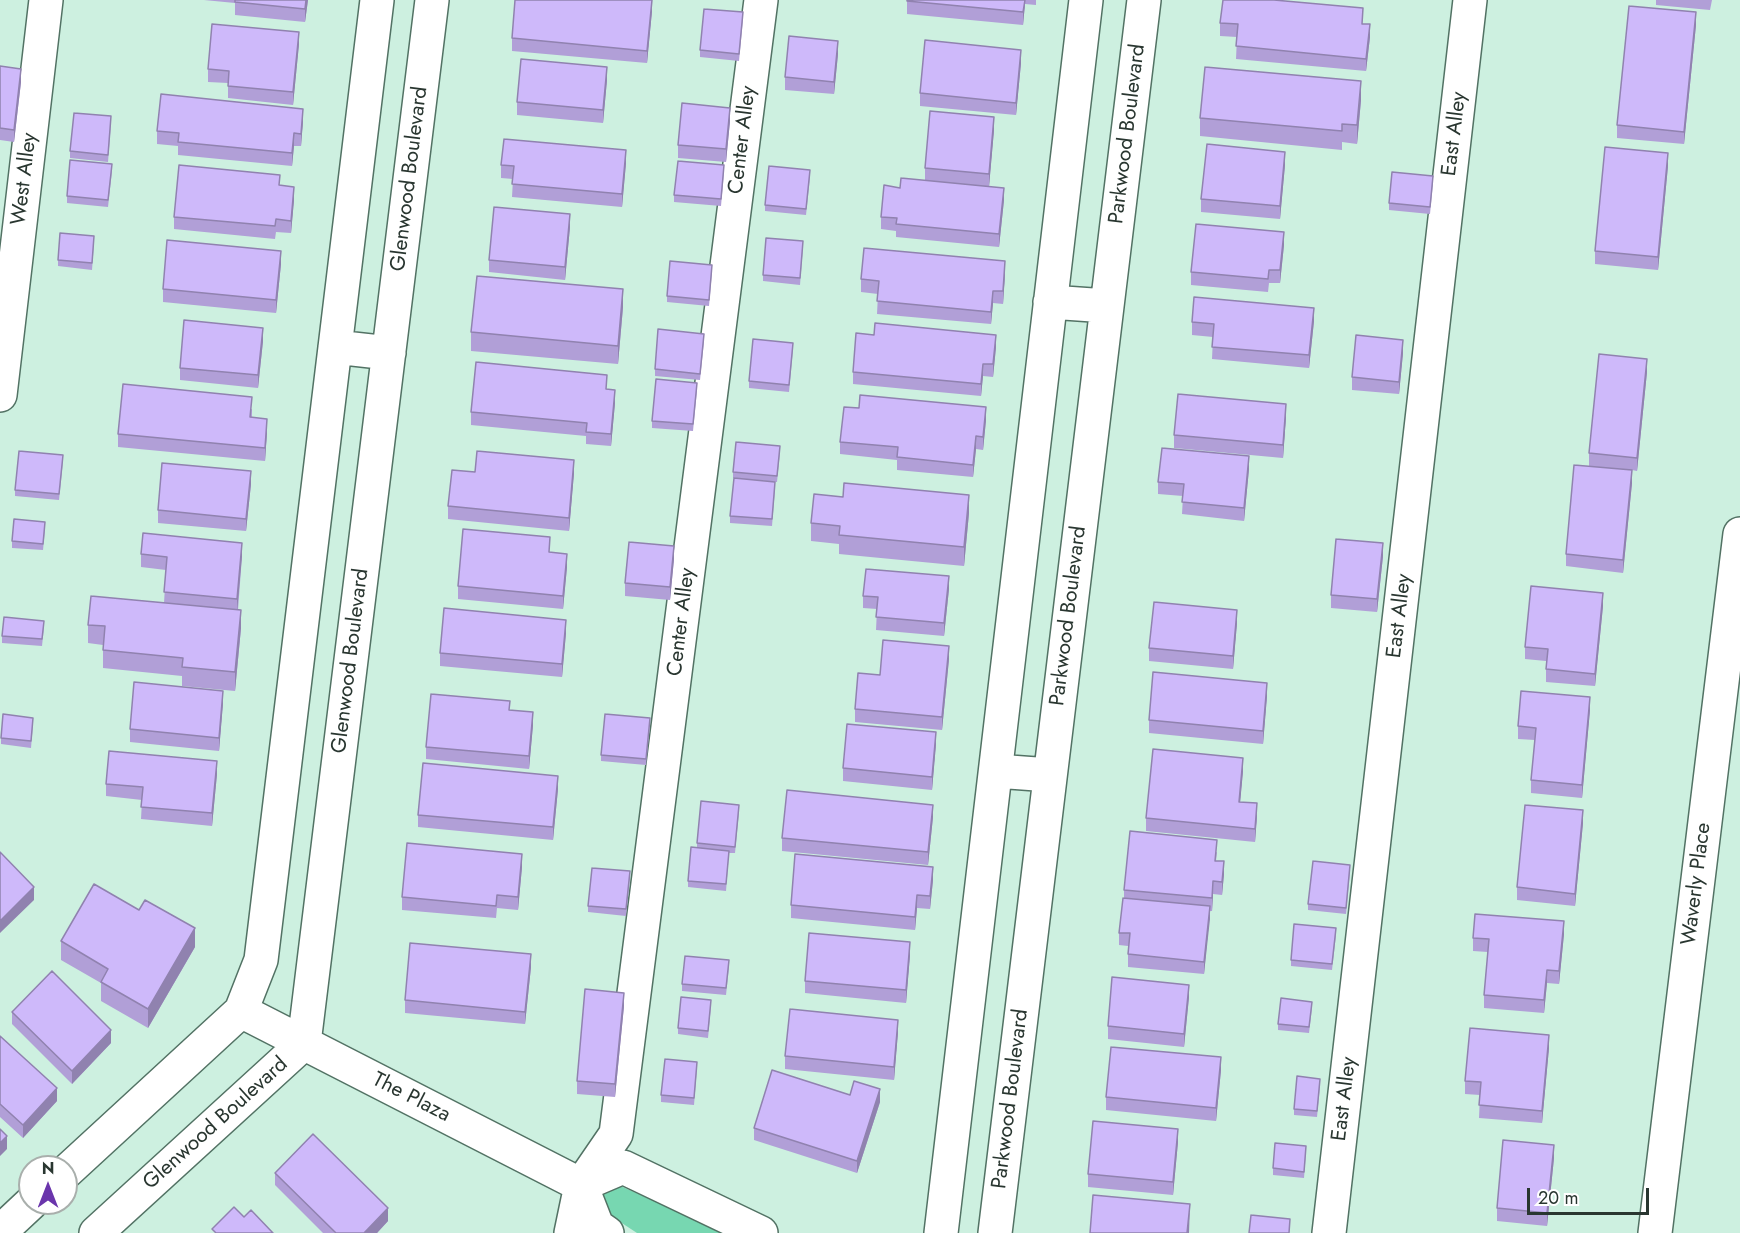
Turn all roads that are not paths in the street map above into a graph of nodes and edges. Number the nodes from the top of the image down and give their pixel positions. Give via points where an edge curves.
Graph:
1 (46, 0) edge
2 (377, 0) edge
3 (432, 0) edge
4 (761, 0) edge
5 (1086, 0) edge
6 (1144, 0) edge
7 (1470, 0) edge
8 (1050, 302) junction
9 (1107, 306) junction
10 (335, 347) junction
11 (389, 353) junction
12 (0, 395) edge
13 (1740, 534) edge
14 (996, 771) junction
15 (1050, 776) junction
16 (242, 1011) junction
17 (304, 1042) junction
18 (78, 1161) edge
19 (580, 1185) junction
20 (19, 1215) edge
21 (0, 1232) edge
22 (96, 1233) edge
23 (571, 1233) edge
24 (607, 1233) edge
25 (761, 1233) edge
26 (941, 1233) edge
27 (995, 1233) edge
28 (1329, 1233) edge
29 (1655, 1233) edge

1 - 12 street, West Alley
2 - 10 street
3 - 11 street, Glenwood Boulevard
4 - 19 street, Center Alley via 616,1134
5 - 8 street
6 - 9 street, Parkwood Boulevard
7 - 28 street, East Alley
8 - 9 street
8 - 14 street
9 - 15 street, Parkwood Boulevard
10 - 11 street
10 - 16 street via 261,960
11 - 17 street, Glenwood Boulevard
13 - 29 street, Waverly Place
14 - 15 street
14 - 26 street
15 - 27 street, Parkwood Boulevard
16 - 17 street, The Plaza
16 - 18 street
17 - 19 street, The Plaza
17 - 22 street, Glenwood Boulevard
19 - 23 street, Center Alley
19 - 24 street via 597,1226
19 - 25 street via 623,1167
20 - 21 street

